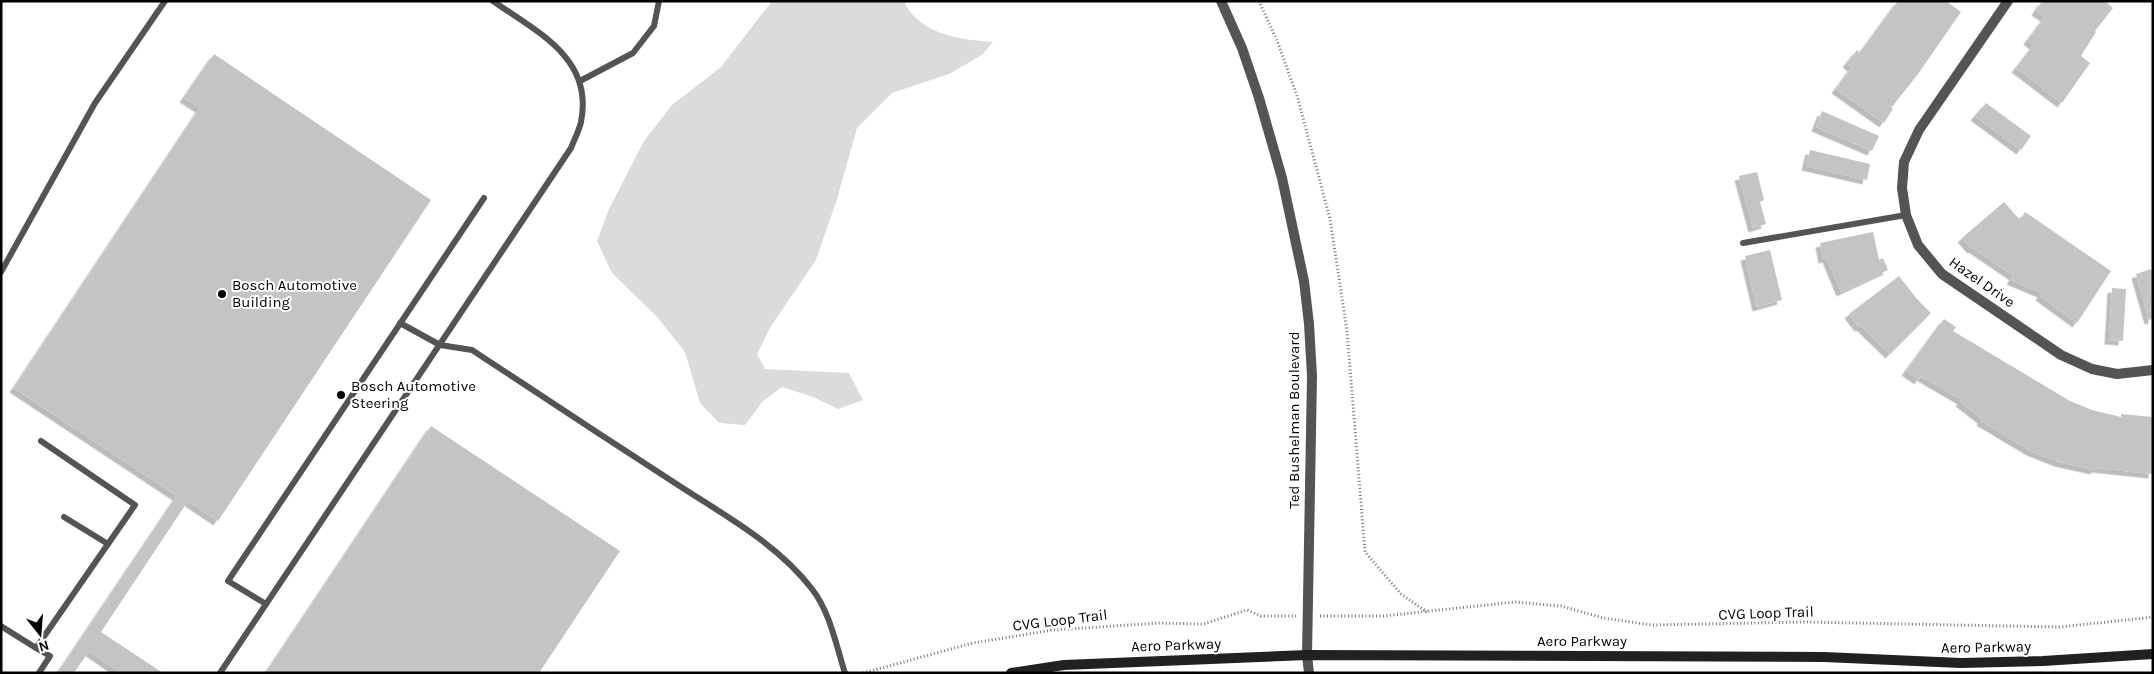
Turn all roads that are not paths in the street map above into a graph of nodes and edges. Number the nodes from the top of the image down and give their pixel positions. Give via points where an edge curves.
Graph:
1 (165, 1) edge
2 (493, 1) edge
3 (659, 1) edge
4 (1221, 1) edge
5 (2008, 1) edge
6 (580, 81) junction
7 (484, 198) dead end
8 (1906, 216) junction
9 (1742, 243) dead end
10 (1, 272) edge
11 (400, 323) junction
12 (440, 345) junction
13 (2153, 370) edge
14 (41, 440) dead end
15 (64, 517) dead end
16 (108, 544) junction
17 (266, 604) junction
18 (1, 626) edge
19 (36, 648) junction
20 (2153, 654) edge
21 (1307, 656) junction
22 (39, 673) edge
23 (220, 673) edge
24 (845, 673) edge
25 (1011, 673) edge
26 (1309, 673) edge

1 - 10 lane via 96,103
2 - 6 lane via 553,42 569,60
3 - 6 lane via 654,26 634,54
4 - 21 street, Ted Bushelman Boulevard via 1242,48 1261,107 1282,178 1304,281 1312,376
5 - 8 street, Hazel Drive via 1919,130 1904,162 1902,188
6 - 12 lane via 583,97 580,123 572,148
7 - 11 lane
8 - 9 lane
8 - 13 street, Hazel Drive via 1918,245 1942,274 2061,355 2092,370 2117,374
11 - 12 lane
11 - 17 lane via 228,581
12 - 17 lane
12 - 24 lane via 472,350 777,553 814,591 826,615
14 - 16 lane via 135,505
15 - 16 lane
16 - 19 lane
17 - 23 lane
18 - 19 lane
19 - 22 lane via 50,656
20 - 21 main road, Aero Parkway via 1960,663 1824,657
21 - 25 main road, Aero Parkway via 1064,664
21 - 26 street, Ted Bushelman Boulevard

